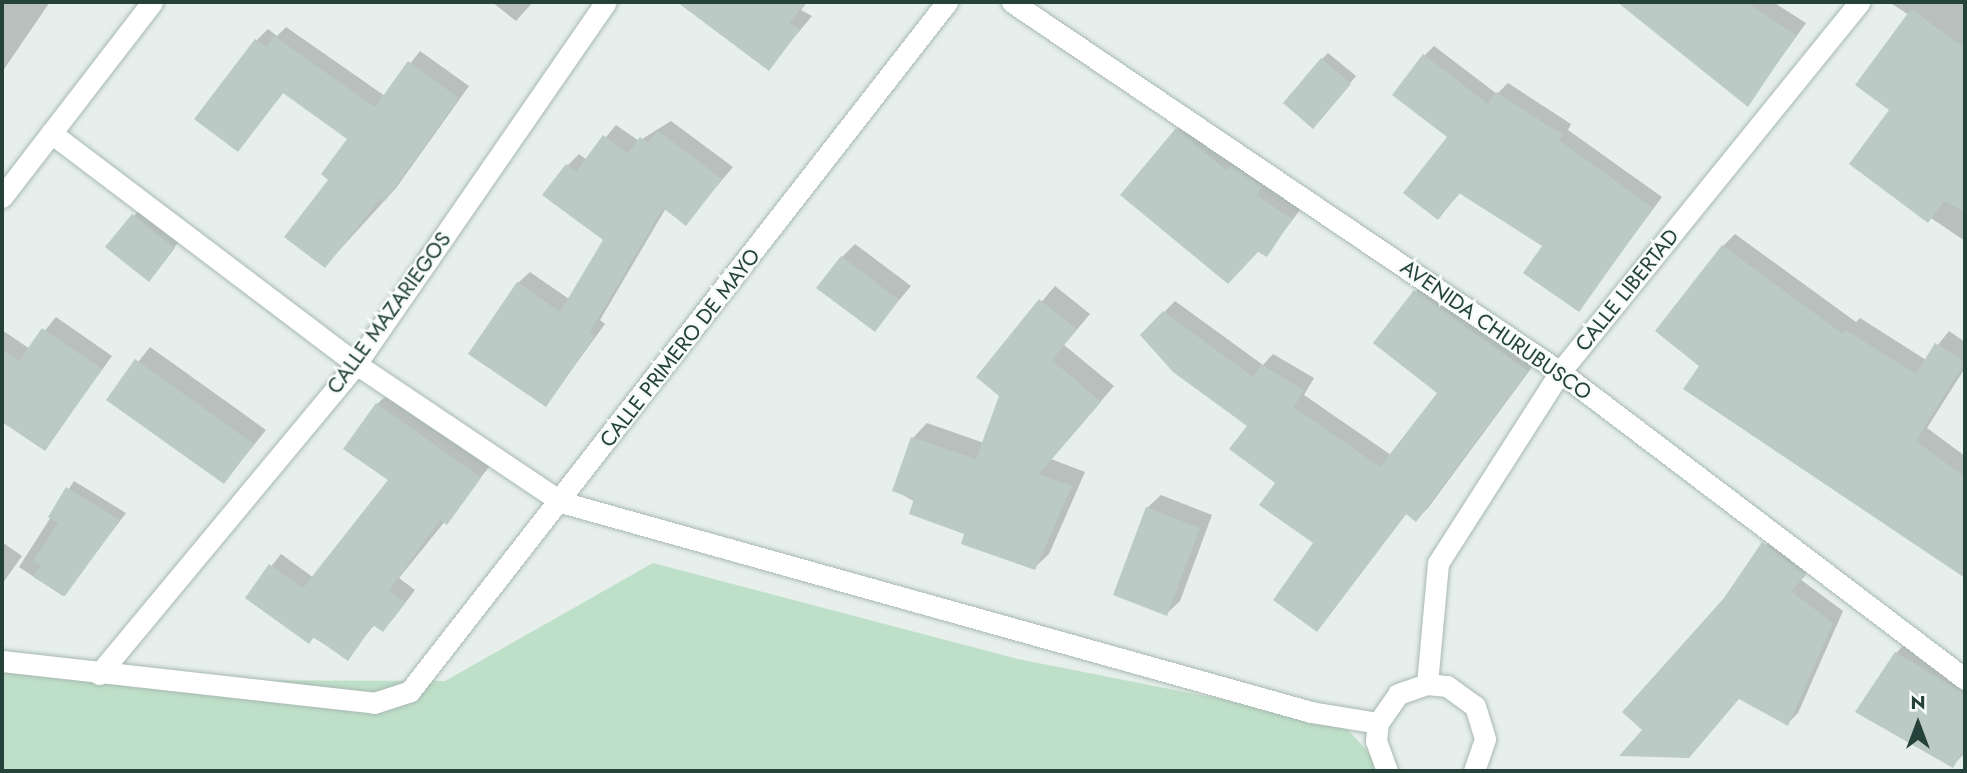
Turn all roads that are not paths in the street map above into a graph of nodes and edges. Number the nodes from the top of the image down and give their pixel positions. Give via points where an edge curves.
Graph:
1 (152, 2) edge
2 (606, 2) edge
3 (947, 2) edge
4 (1012, 2) edge
5 (1860, 2) edge
6 (51, 133) junction
7 (2, 197) edge
8 (356, 365) junction
9 (1560, 372) junction
10 (561, 502) junction
11 (2, 661) edge
12 (99, 674) junction
13 (1965, 679) edge
14 (1427, 684) junction
15 (1378, 723) junction
16 (1387, 771) edge
17 (1474, 771) edge

1 - 6 street
2 - 8 street, CALLE MAZARIEGOS
3 - 10 street, CALLE PRIMERO DE MAYO
4 - 9 street, AVENIDA CHURUBUSCO
5 - 9 street, CALLE LIBERTAD
6 - 7 street
6 - 8 street
8 - 10 street
8 - 12 street, CALLE MAZARIEGOS
9 - 13 street, AVENIDA CHURUBUSCO
9 - 14 street, CALLE LIBERTAD via 1438,563
10 - 12 street, CALLE PRIMERO DE MAYO via 410,691 374,703
10 - 15 street via 1311,712
11 - 12 street
14 - 15 street via 1398,694
14 - 17 street via 1447,686 1475,706 1485,739
15 - 16 street via 1376,741

